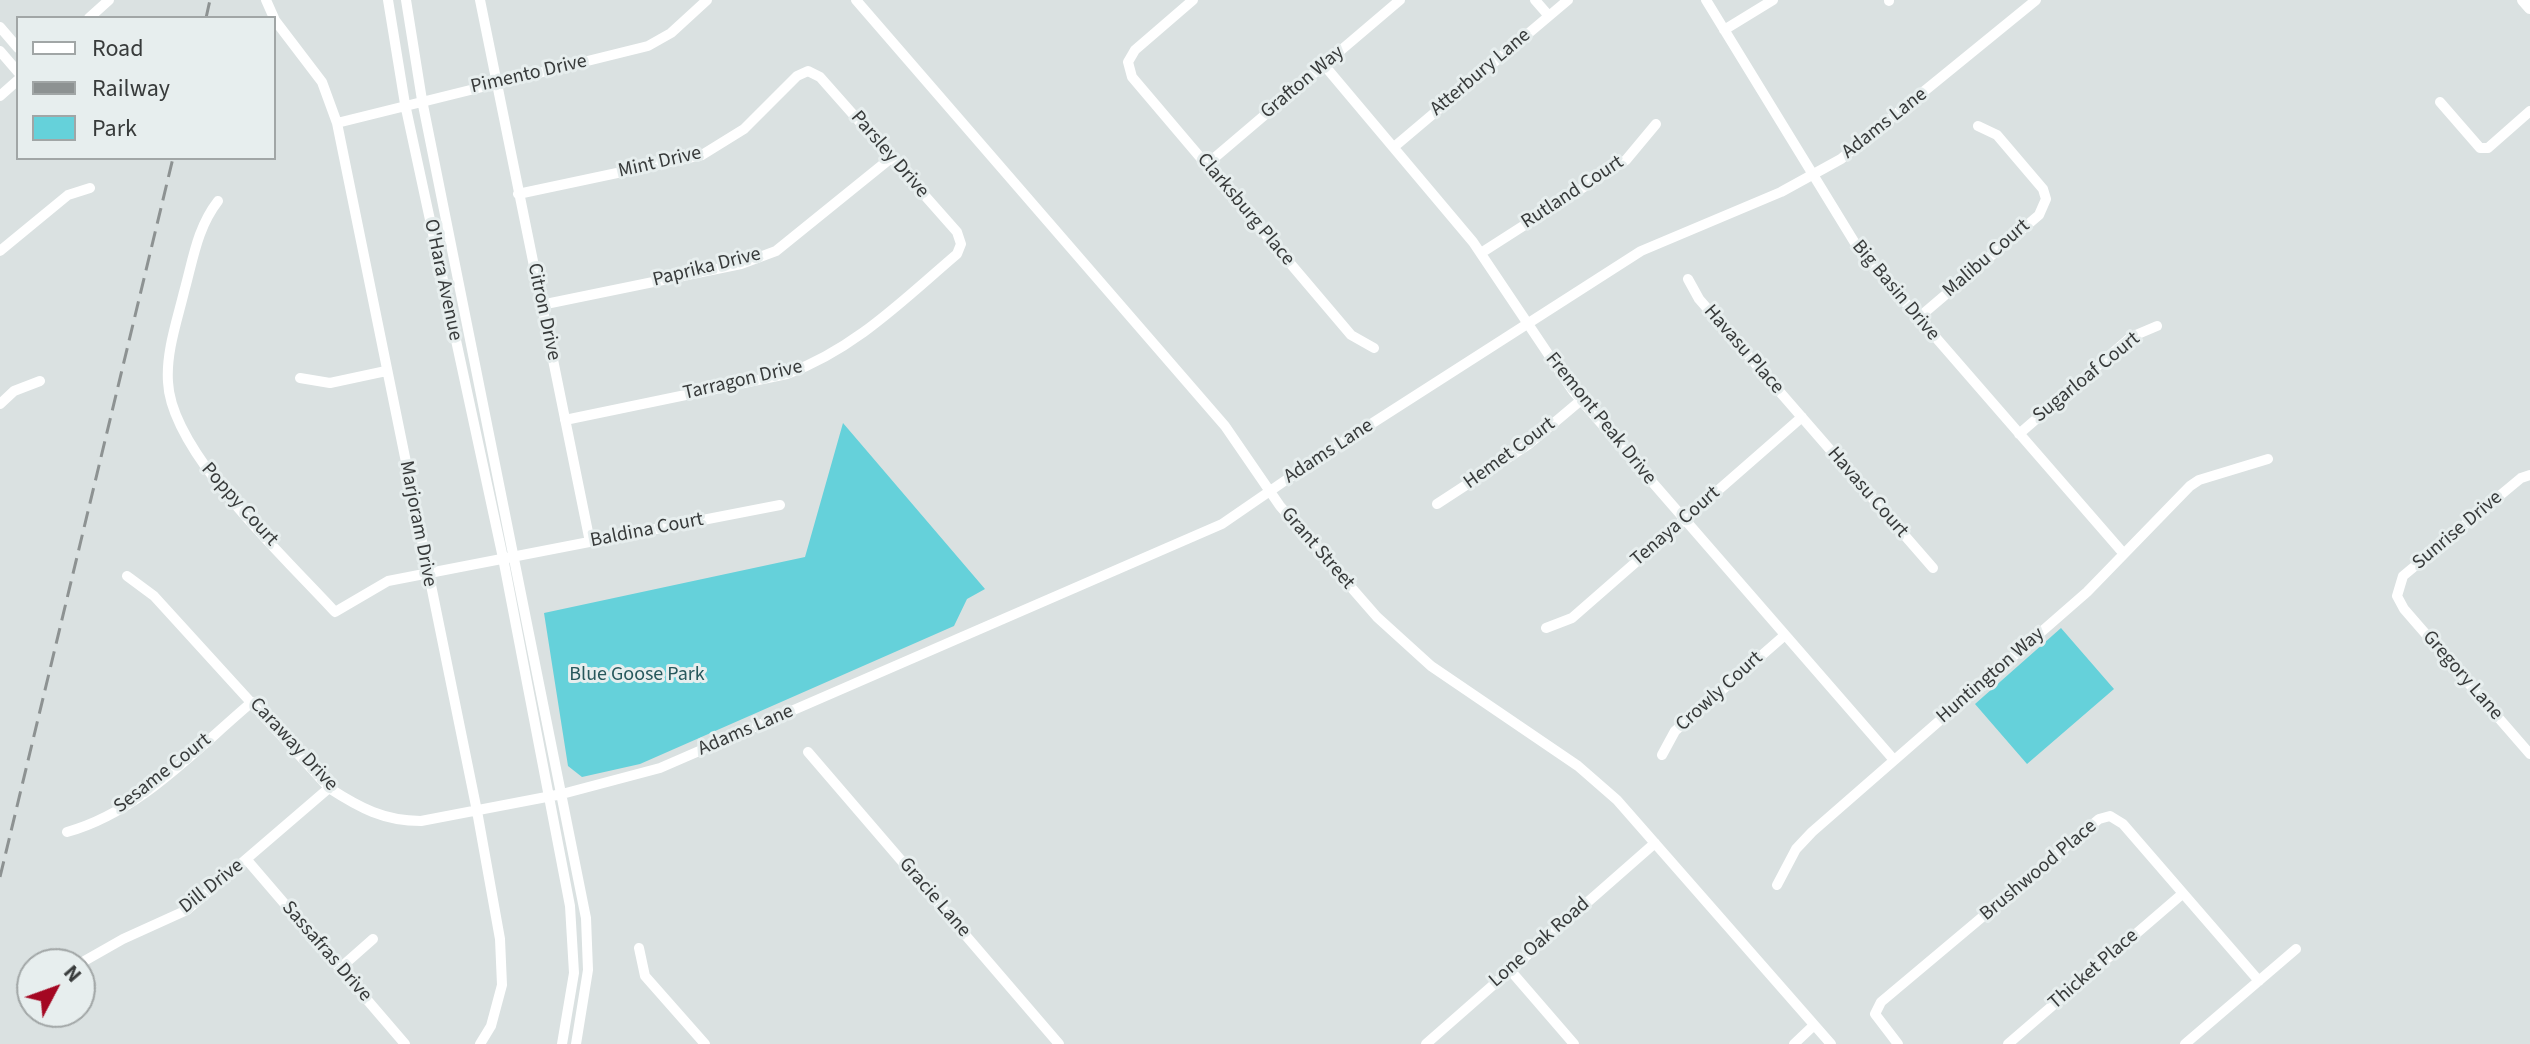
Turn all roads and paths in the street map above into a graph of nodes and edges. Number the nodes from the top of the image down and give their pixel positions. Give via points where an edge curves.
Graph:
1 (109, 0) edge
2 (388, 0) edge
3 (406, 0) edge
4 (480, 0) edge
5 (707, 0) edge
6 (856, 0) edge
7 (1193, 0) edge
8 (1400, 0) edge
9 (1535, 0) edge
10 (1568, 0) edge
11 (1706, 0) edge
12 (1773, 0) edge
13 (2036, 0) edge
14 (2523, 0) edge
15 (2530, 8) edge
16 (91, 16) edge
17 (1549, 16) junction
18 (276, 21) edge
19 (0, 27) edge
20 (1724, 30) junction
21 (16, 46) edge
22 (0, 51) edge
23 (1324, 65) junction
24 (16, 70) edge
25 (820, 77) joint
26 (16, 82) edge
27 (495, 83) junction
28 (0, 96) edge
29 (422, 100) junction
30 (2440, 102) dead end
31 (405, 104) junction
32 (2530, 111) edge
33 (337, 123) junction
34 (1656, 124) dead end
35 (1978, 126) dead end
36 (1394, 147) junction
37 (891, 158) junction
38 (1206, 165) junction
39 (1812, 176) junction
40 (90, 188) dead end
41 (518, 194) junction
42 (218, 201) dead end
43 (957, 232) joint
44 (0, 250) edge
45 (1481, 253) junction
46 (1688, 279) dead end
47 (541, 305) junction
48 (1917, 319) junction
49 (1526, 324) junction
50 (2157, 326) dead end
51 (1374, 348) dead end
52 (386, 371) junction
53 (300, 378) dead end
54 (40, 381) dead end
55 (1580, 401) junction
56 (0, 404) edge
57 (1802, 417) junction
58 (565, 420) junction
59 (2019, 434) junction
60 (2268, 459) dead end
61 (2530, 475) edge
62 (1269, 491) junction
63 (1437, 504) dead end
64 (780, 505) dead end
65 (1684, 520) junction
66 (590, 542) junction
67 (2124, 554) junction
68 (515, 557) junction
69 (503, 558) junction
70 (1933, 568) dead end
71 (426, 572) junction
72 (127, 576) dead end
73 (2397, 596) joint
74 (1546, 628) dead end
75 (1785, 635) junction
76 (252, 702) junction
77 (808, 752) dead end
78 (2530, 754) edge
79 (1662, 755) dead end
80 (1894, 760) junction
81 (329, 788) junction
82 (562, 794) junction
83 (548, 796) junction
84 (477, 811) junction
85 (67, 832) dead end
86 (1655, 843) junction
87 (247, 860) junction
88 (1777, 885) dead end
89 (2181, 895) junction
90 (373, 939) dead end
91 (639, 948) dead end
92 (2296, 949) dead end
93 (96, 954) edge
94 (339, 969) junction
95 (1510, 970) junction
96 (2259, 981) junction
97 (1814, 1025) junction
98 (405, 1044) edge
99 (480, 1044) edge
100 (562, 1044) edge
101 (576, 1044) edge
102 (705, 1044) edge
103 (1059, 1044) edge
104 (1426, 1044) edge
105 (1574, 1044) edge
106 (1794, 1044) edge
107 (1831, 1044) edge
108 (1898, 1044) edge
109 (2008, 1044) edge
110 (2185, 1044) edge

1 - 16 street
2 - 31 street, O'Hara Avenue
3 - 29 street, O'Hara Avenue
4 - 27 street, Citron Drive
5 - 27 street, Pimento Drive via 648,46
6 - 62 street, Grant Street via 1225,426
7 - 38 street, Clarksburg Place via 1128,62 1132,77
8 - 23 street, Grafton Way
9 - 17 street
10 - 17 street, Atterbury Lane
11 - 20 street, Big Basin Drive
12 - 20 street
13 - 39 street, Adams Lane via 1882,129
14 - 15 main road
17 - 36 street, Atterbury Lane
18 - 33 street, Marjoram Drive via 322,82
19 - 21 street
20 - 39 street, Big Basin Drive
22 - 24 street
23 - 36 street, Fremont Peak Drive
23 - 38 street, Grafton Way
25 - 37 street, Parsley Drive
25 - 41 street, Mint Drive via 808,71 797,76 744,129 702,155
26 - 28 street
27 - 29 street, Pimento Drive
27 - 41 street, Citron Drive
29 - 31 street, Pimento Drive
29 - 68 street, O'Hara Avenue
30 - 32 street via 2480,148 2488,148
31 - 33 street, Pimento Drive
31 - 69 street, O'Hara Avenue
33 - 52 street, Marjoram Drive
34 - 45 street, Rutland Court via 1626,160
35 - 48 street, Malibu Court via 1997,135 2046,199 2039,215
36 - 45 street, Fremont Peak Drive
37 - 43 street, Parsley Drive
37 - 47 street, Paprika Drive via 776,251 741,264
38 - 51 street, Clarksburg Place via 1351,335
39 - 48 street, Big Basin Drive via 1858,248
39 - 49 street, Adams Lane via 1663,239
40 - 44 street via 68,195
41 - 47 street, Citron Drive
42 - 71 street, Poppy Court via 203,220 171,343 168,383 176,419 198,460 335,612 388,581
43 - 58 street, Tarragon Drive via 957,254 853,342 821,362 787,374
45 - 49 street, Fremont Peak Drive
46 - 57 street, Havasu Place via 1699,299
47 - 58 street, Citron Drive
48 - 59 street, Big Basin Drive
49 - 55 street, Fremont Peak Drive
49 - 62 street, Adams Lane
50 - 59 street, Sugarloaf Court via 2131,337
52 - 53 street via 330,383
52 - 71 street, Marjoram Drive
54 - 56 street via 14,391
55 - 63 street, Hemet Court via 1529,444
55 - 65 street, Fremont Peak Drive
57 - 65 street, Tenaya Court
57 - 70 street, Havasu Court
58 - 66 street, Citron Drive
59 - 67 street, Big Basin Drive
60 - 67 street, Huntington Way via 2199,480
61 - 73 street, Sunrise Drive via 2403,576
62 - 82 street, Adams Lane via 1222,524 683,758
62 - 86 street, Grant Street via 1402,642 1578,766
64 - 66 street, Baldina Court
65 - 74 street, Tenaya Court via 1572,618
65 - 75 street, Fremont Peak Drive
66 - 68 street, Baldina Court
67 - 80 street, Huntington Way
68 - 69 street
68 - 82 street, O'Hara Avenue
69 - 71 street
69 - 83 street, O'Hara Avenue
71 - 84 street, Marjoram Drive
72 - 76 street, Caraway Drive via 154,596
73 - 78 street, Gregory Lane
75 - 79 street, Crowly Court via 1675,731
75 - 80 street, Fremont Peak Drive
76 - 81 street, Caraway Drive
76 - 85 street, Sesame Court via 129,805 96,824
77 - 103 street, Gracie Lane
80 - 88 street, Huntington Way via 1796,849
81 - 84 street, Caraway Drive via 364,811 395,821
81 - 87 street, Dill Drive
82 - 83 street
82 - 101 street, O'Hara Avenue via 588,946
83 - 84 street, Caraway Drive
83 - 100 street, O'Hara Avenue via 574,946
84 - 99 street, Marjoram Drive via 500,939 502,985 491,1026
86 - 95 street, Lone Oak Road
86 - 97 street, Grant Street
87 - 93 street, Dill Drive via 187,910
87 - 94 street, Sassafras Drive
89 - 96 street, Brushwood Place
89 - 108 street, Brushwood Place via 2123,824 2110,816 2099,819 1881,1002 1875,1014
89 - 109 street, Thicket Place
90 - 94 street
91 - 102 street via 645,976
92 - 96 street
94 - 98 street, Sassafras Drive
95 - 104 street, Lone Oak Road
95 - 105 street
96 - 110 street
97 - 106 street
97 - 107 street, Grant Street

